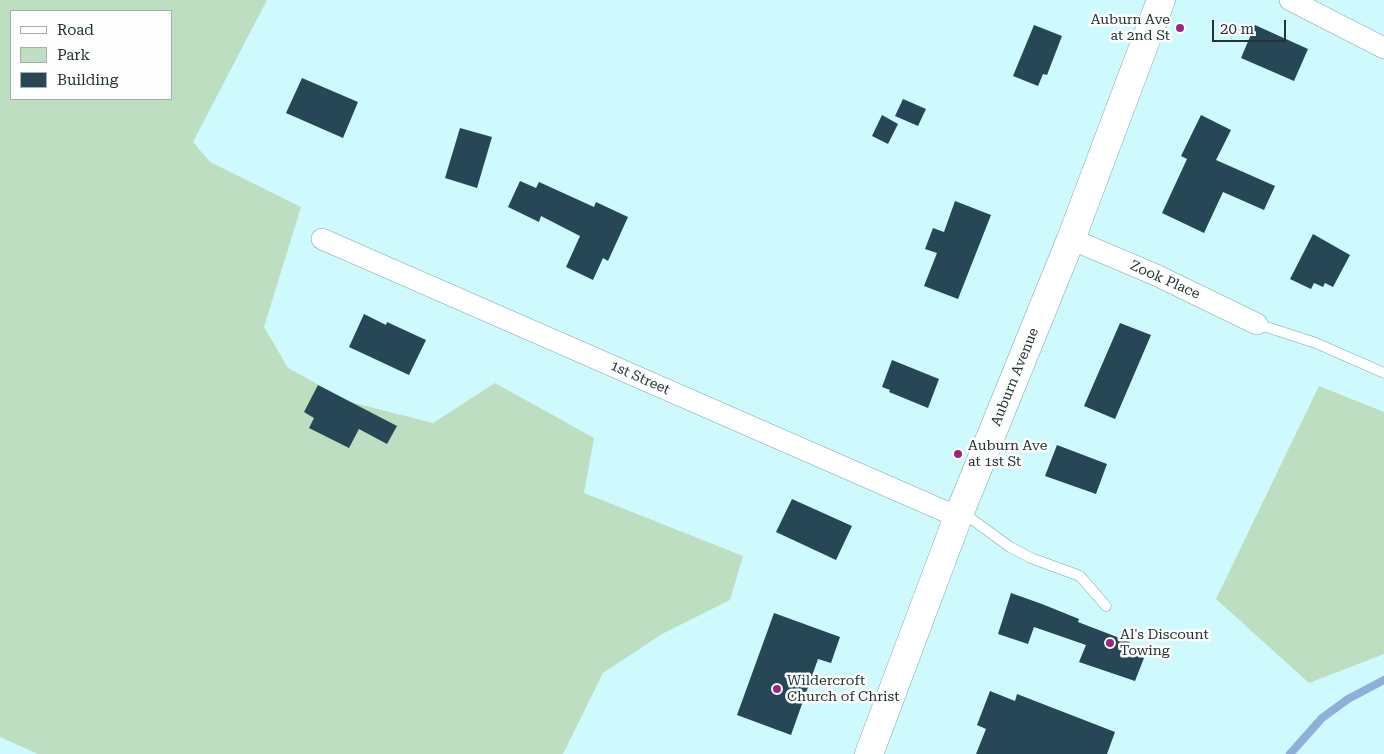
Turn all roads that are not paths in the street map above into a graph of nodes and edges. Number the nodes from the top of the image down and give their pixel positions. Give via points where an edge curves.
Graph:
1 (1161, 0) edge
2 (1290, 0) edge
3 (1384, 48) edge
4 (322, 239) dead end
5 (1071, 239) junction
6 (1257, 324) joint
7 (1384, 373) edge
8 (960, 514) junction
9 (1106, 606) dead end
10 (869, 754) edge

1 - 5 street, Auburn Avenue
2 - 3 street
4 - 8 street, 1st Street
5 - 6 street, Zook Place via 1156,275
5 - 8 street, Auburn Avenue
6 - 7 lane via 1316,342
8 - 9 lane via 1031,558 1080,576
8 - 10 street, Auburn Avenue

